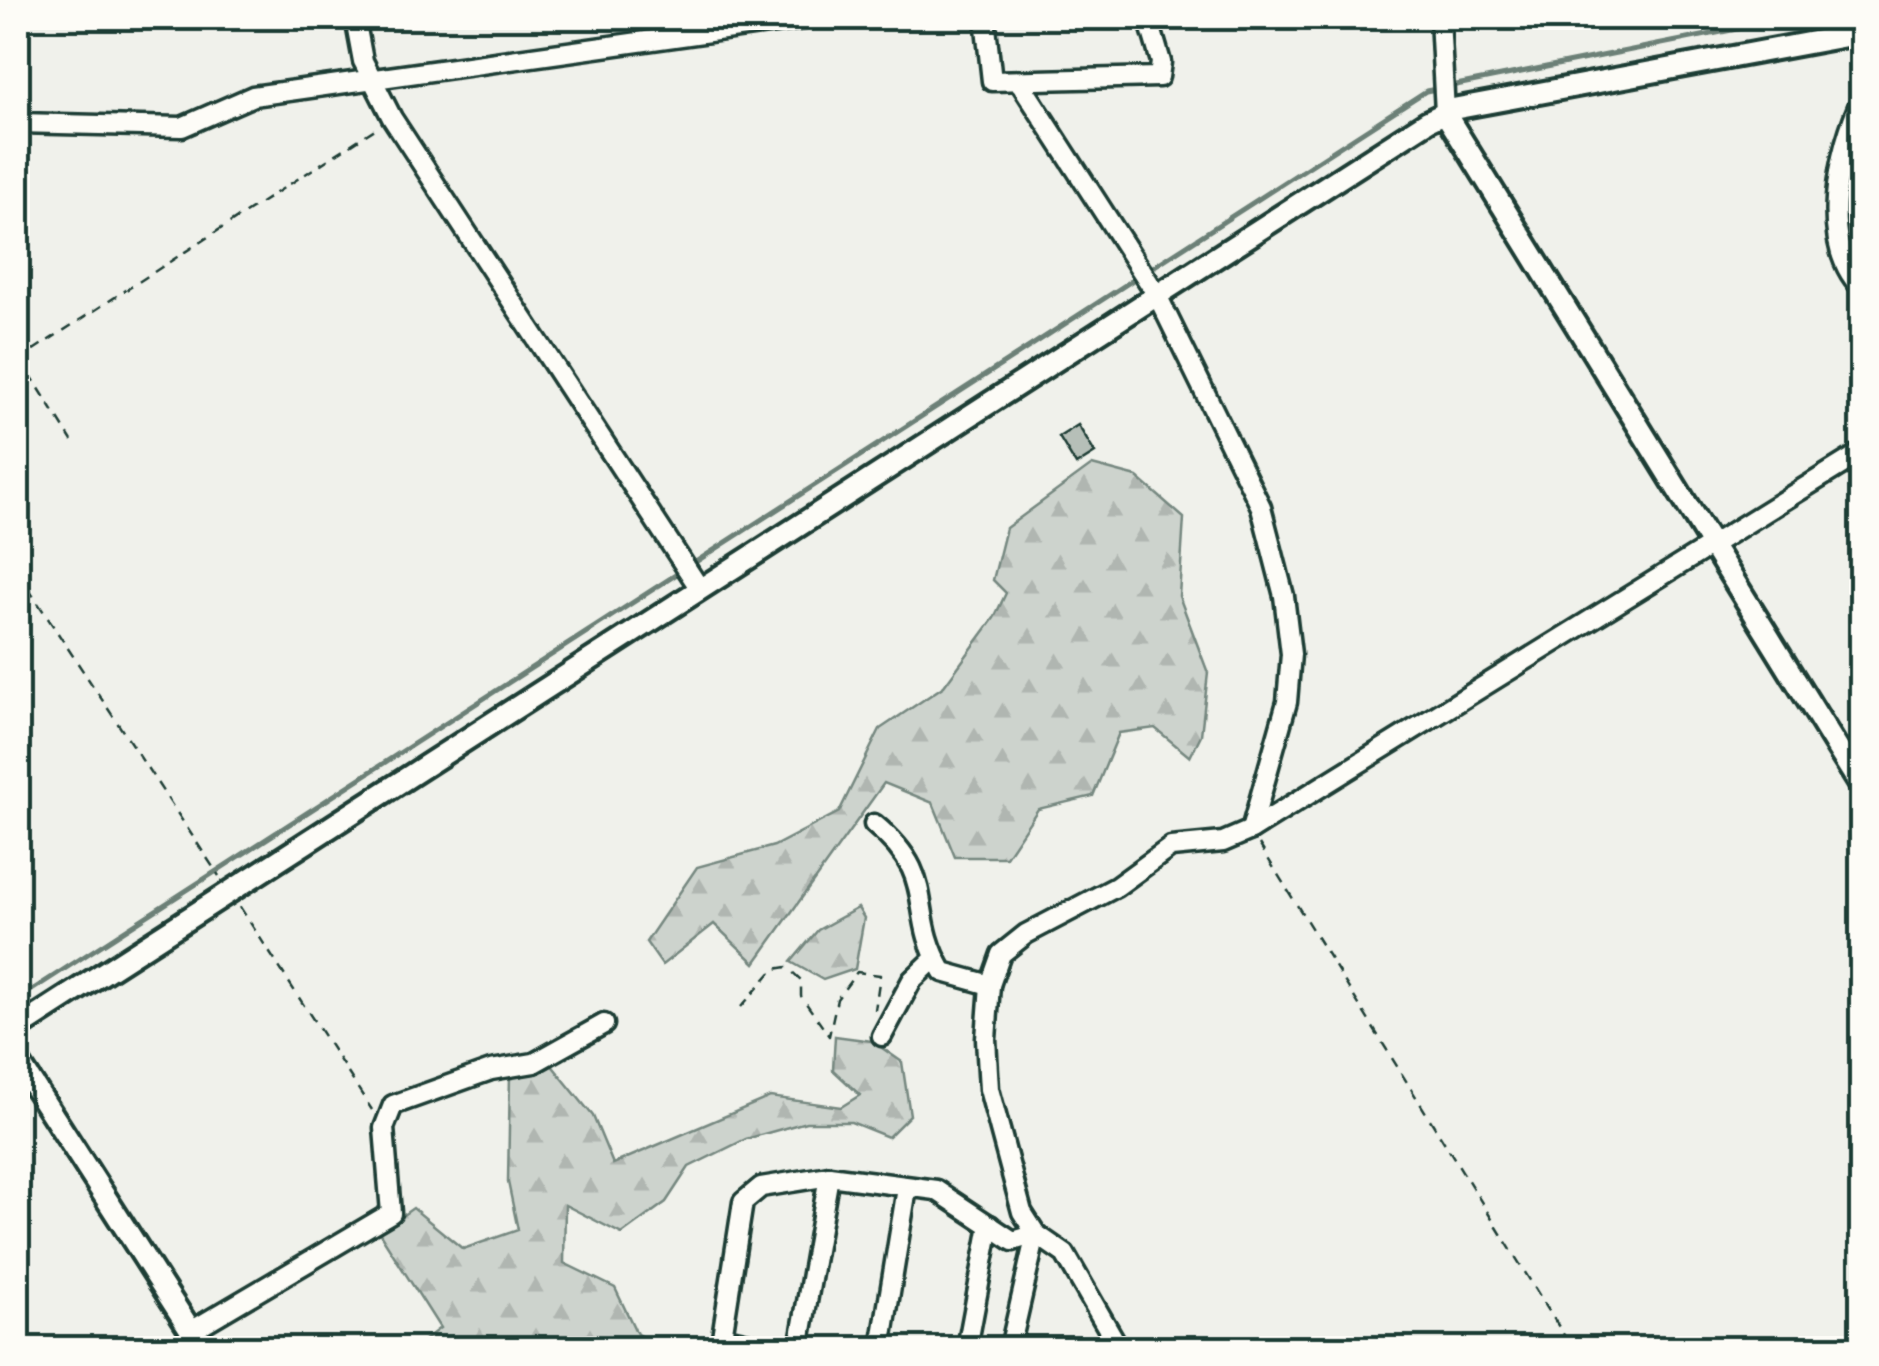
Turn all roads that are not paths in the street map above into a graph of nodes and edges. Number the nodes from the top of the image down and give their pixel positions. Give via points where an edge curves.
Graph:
1 (355, 18) edge
2 (810, 18) edge
3 (985, 18) edge
4 (1148, 18) edge
5 (1440, 18) edge
6 (1862, 33) edge
7 (372, 80) junction
8 (1020, 81) junction
9 (1862, 98) edge
10 (1444, 108) junction
11 (18, 123) edge
12 (1862, 288) edge
13 (1157, 295) junction
14 (1862, 452) edge
15 (1712, 547) junction
16 (700, 588) junction
17 (1862, 788) edge
18 (874, 824) dead end
19 (1251, 830) junction
20 (935, 958) junction
21 (990, 986) junction
22 (604, 1024) dead end
23 (18, 1028) edge
24 (882, 1036) road end
25 (18, 1061) edge
26 (830, 1176) junction
27 (907, 1188) junction
28 (990, 1225) junction
29 (1036, 1234) junction
30 (196, 1340) edge
31 (769, 1348) edge
32 (799, 1348) edge
33 (881, 1348) edge
34 (967, 1348) edge
35 (1010, 1348) edge
36 (1120, 1348) edge

1 - 7 street
2 - 7 street
3 - 8 street via 992,80
4 - 8 street via 1159,77
5 - 10 street
6 - 10 street
7 - 11 street via 253,96 182,127
7 - 16 street
8 - 13 street
9 - 12 street via 1833,189 1845,272
10 - 13 street
10 - 15 street
13 - 16 street
13 - 19 street via 1261,507 1284,596 1288,702
14 - 15 street
15 - 17 street
15 - 19 street
16 - 23 street
18 - 20 street via 898,844 919,876 926,943
19 - 21 street via 1223,842 1171,847 1116,887 1026,934 1001,954
20 - 21 street via 943,972
20 - 24 street via 912,980
21 - 29 street via 989,1089 1022,1212
22 - 30 street via 534,1063 491,1070 393,1105 384,1128 391,1213
25 - 30 street
26 - 27 street
26 - 31 street via 762,1187 743,1202 722,1337
26 - 32 street
27 - 28 street via 936,1190
27 - 33 street
28 - 29 street via 1013,1241
28 - 34 street
29 - 35 street
29 - 36 street via 1065,1254

